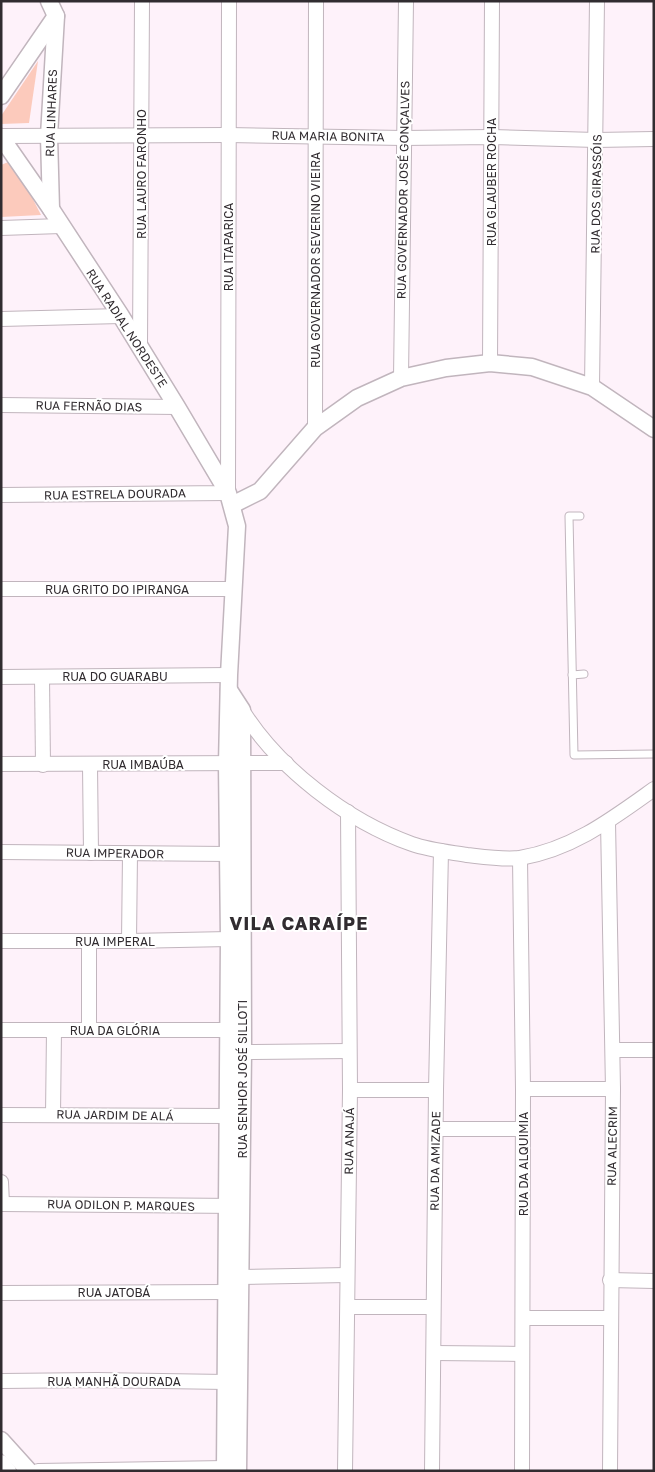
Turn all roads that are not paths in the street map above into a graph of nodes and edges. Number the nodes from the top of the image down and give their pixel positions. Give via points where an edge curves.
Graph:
1 (142, 1) edge
2 (229, 1) edge
3 (316, 1) edge
4 (406, 1) edge
5 (492, 1) edge
6 (597, 1) edge
7 (52, 9) edge
8 (1, 96) edge
9 (141, 135) junction
10 (228, 135) junction
11 (49, 136) junction
12 (316, 136) junction
13 (1, 137) edge
14 (492, 137) junction
15 (403, 138) junction
16 (654, 139) edge
17 (596, 140) junction
18 (51, 209) junction
19 (61, 226) junction
20 (1, 228) edge
21 (121, 316) junction
22 (1, 319) edge
23 (140, 346) junction
24 (490, 363) junction
25 (400, 378) junction
26 (592, 387) junction
27 (1, 405) edge
28 (177, 407) junction
29 (315, 428) junction
30 (654, 429) edge
31 (1, 495) edge
32 (230, 499) junction
33 (580, 516) dead end
34 (237, 526) joint
35 (1, 589) edge
36 (234, 589) junction
37 (584, 674) dead end
38 (572, 675) junction
39 (1, 676) edge
40 (42, 677) junction
41 (229, 683) junction
42 (242, 710) junction
43 (654, 754) edge
44 (286, 762) junction
45 (1, 764) edge
46 (235, 764) junction
47 (44, 765) junction
48 (90, 765) junction
49 (654, 789) edge
50 (348, 812) junction
51 (608, 822) junction
52 (441, 851) junction
53 (1, 852) edge
54 (91, 853) junction
55 (130, 854) junction
56 (228, 854) junction
57 (520, 858) junction
58 (229, 938) junction
59 (1, 941) edge
60 (89, 941) junction
61 (129, 941) junction
62 (1, 1030) edge
63 (54, 1030) junction
64 (88, 1030) junction
65 (229, 1030) junction
66 (613, 1050) junction
67 (654, 1050) edge
68 (350, 1051) junction
69 (243, 1052) junction
70 (613, 1089) junction
71 (350, 1090) junction
72 (436, 1090) junction
73 (523, 1090) junction
74 (1, 1115) edge
75 (53, 1115) junction
76 (228, 1116) junction
77 (522, 1128) junction
78 (436, 1129) junction
79 (1, 1182) edge
80 (2, 1204) edge
81 (234, 1206) junction
82 (347, 1275) junction
83 (240, 1277) junction
84 (610, 1280) junction
85 (654, 1281) edge
86 (226, 1292) junction
87 (1, 1293) edge
88 (348, 1307) junction
89 (433, 1307) junction
90 (523, 1318) junction
91 (610, 1318) junction
92 (434, 1353) junction
93 (522, 1354) junction
94 (1, 1382) edge
95 (226, 1382) junction
96 (1, 1440) edge
97 (1, 1463) edge
98 (229, 1470) edge
99 (8, 1471) edge
100 (29, 1471) edge
101 (38, 1471) edge
102 (345, 1471) edge
103 (432, 1471) edge
104 (522, 1471) edge
105 (610, 1471) edge

1 - 9 street, RUA LAURO FARONHO
2 - 10 street, RUA ITAPARICA
3 - 12 street, RUA GOVERNADOR SEVERINO VIEIRA
4 - 15 street, RUA GOVERNADOR JOSÉ GONÇALVES
5 - 14 street, RUA GLAUBER ROCHA
6 - 17 street, RUA DOS GIRASSÓIS
7 - 8 street
7 - 11 street, RUA LINHARES
9 - 10 street, RUA MARIA BONITA
9 - 11 street, RUA MARIA BONITA
9 - 23 street, RUA LAURO FARONHO
10 - 12 street, RUA MARIA BONITA
10 - 32 street, RUA ITAPARICA
11 - 13 street, RUA MARIA BONITA
11 - 18 street, RUA LINHARES
12 - 15 street, RUA MARIA BONITA
12 - 29 street, RUA GOVERNADOR SEVERINO VIEIRA
13 - 18 street, RUA RADIAL NORDESTE
14 - 15 street, RUA MARIA BONITA
14 - 17 street, RUA MARIA BONITA
14 - 24 street, RUA GLAUBER ROCHA
15 - 25 street, RUA GOVERNADOR JOSÉ GONÇALVES
16 - 17 street, RUA MARIA BONITA
17 - 26 street, RUA DOS GIRASSÓIS
18 - 19 street, RUA RADIAL NORDESTE
19 - 20 street
19 - 21 street, RUA RADIAL NORDESTE
21 - 22 street
21 - 23 street, RUA RADIAL NORDESTE
23 - 28 street, RUA RADIAL NORDESTE
24 - 25 street
24 - 26 street via 532,367
25 - 29 street via 357,398
26 - 30 street
27 - 28 street, RUA FERNÃO DIAS
28 - 32 street, RUA RADIAL NORDESTE
29 - 32 street via 260,491
31 - 32 street, RUA ESTRELA DOURADA
32 - 34 street, RUA RADIAL NORDESTE
33 - 38 lane via 569,516
34 - 36 street, RUA SENHOR JOSÉ SILLOTI
35 - 36 street, RUA GRITO DO IPIRANGA
36 - 41 street, RUA SENHOR JOSÉ SILLOTI
37 - 38 lane
38 - 43 lane via 574,755
39 - 40 street, RUA DO GUARABU
40 - 41 street, RUA DO GUARABU
40 - 47 street
41 - 42 street
41 - 46 street, RUA SENHOR JOSÉ SILLOTI
42 - 44 street via 253,727
42 - 46 street, RUA SENHOR JOSÉ SILLOTI
44 - 46 street, RUA IMBAÚBA
44 - 50 street
45 - 47 street, RUA IMBAÚBA
46 - 48 street, RUA IMBAÚBA
46 - 56 street, RUA SENHOR JOSÉ SILLOTI
46 - 69 street, RUA SENHOR JOSÉ SILLOTI
47 - 48 street, RUA IMBAÚBA
48 - 54 street
49 - 51 street
50 - 52 street via 412,844
50 - 68 street, RUA ANAJÁ
51 - 57 street via 559,847
51 - 66 street, RUA ALECRIM
52 - 57 street
52 - 72 street, RUA DA AMIZADE
53 - 54 street, RUA IMPERADOR
54 - 55 street, RUA IMPERADOR
55 - 56 street, RUA IMPERADOR
55 - 61 street
56 - 58 street, RUA SENHOR JOSÉ SILLOTI
57 - 73 street, RUA DA ALQUIMIA
58 - 61 street, RUA IMPERAL
58 - 65 street, RUA SENHOR JOSÉ SILLOTI
59 - 60 street, RUA IMPERAL
60 - 61 street, RUA IMPERAL
60 - 64 street
62 - 63 street, RUA DA GLÓRIA
63 - 64 street, RUA DA GLÓRIA
63 - 75 street
64 - 65 street, RUA DA GLÓRIA
65 - 76 street, RUA SENHOR JOSÉ SILLOTI
66 - 67 street
66 - 70 street, RUA ALECRIM
68 - 69 street
68 - 71 street, RUA ANAJÁ
69 - 81 street, RUA SENHOR JOSÉ SILLOTI
70 - 73 street
70 - 84 street, RUA ALECRIM
71 - 72 street
71 - 82 street, RUA ANAJÁ
72 - 78 street, RUA DA AMIZADE
73 - 77 street, RUA DA ALQUIMIA
74 - 75 street, RUA JARDIM DE ALÁ
75 - 76 street, RUA JARDIM DE ALÁ
76 - 81 street, RUA SENHOR JOSÉ SILLOTI
77 - 78 street
77 - 90 street, RUA DA ALQUIMIA
78 - 89 street, RUA DA AMIZADE
79 - 80 street
80 - 81 street, RUA ODILON P. MARQUES
81 - 83 street, RUA SENHOR JOSÉ SILLOTI
81 - 86 street, RUA SENHOR JOSÉ SILLOTI
82 - 83 street
82 - 88 street, RUA ANAJÁ
83 - 98 street, RUA SENHOR JOSÉ SILLOTI
84 - 85 street
84 - 91 street, RUA ALECRIM
86 - 87 street, RUA JATOBÁ
86 - 95 street, RUA SENHOR JOSÉ SILLOTI
88 - 89 street
88 - 102 street, RUA ANAJÁ
89 - 92 street, RUA DA AMIZADE
90 - 91 street
90 - 93 street, RUA DA ALQUIMIA
91 - 105 street, RUA ALECRIM
92 - 93 street
92 - 103 street, RUA DA AMIZADE
93 - 104 street, RUA DA ALQUIMIA
94 - 95 street, RUA MANHÃ DOURADA
95 - 98 street, RUA SENHOR JOSÉ SILLOTI
96 - 100 street
97 - 99 street
98 - 101 street

